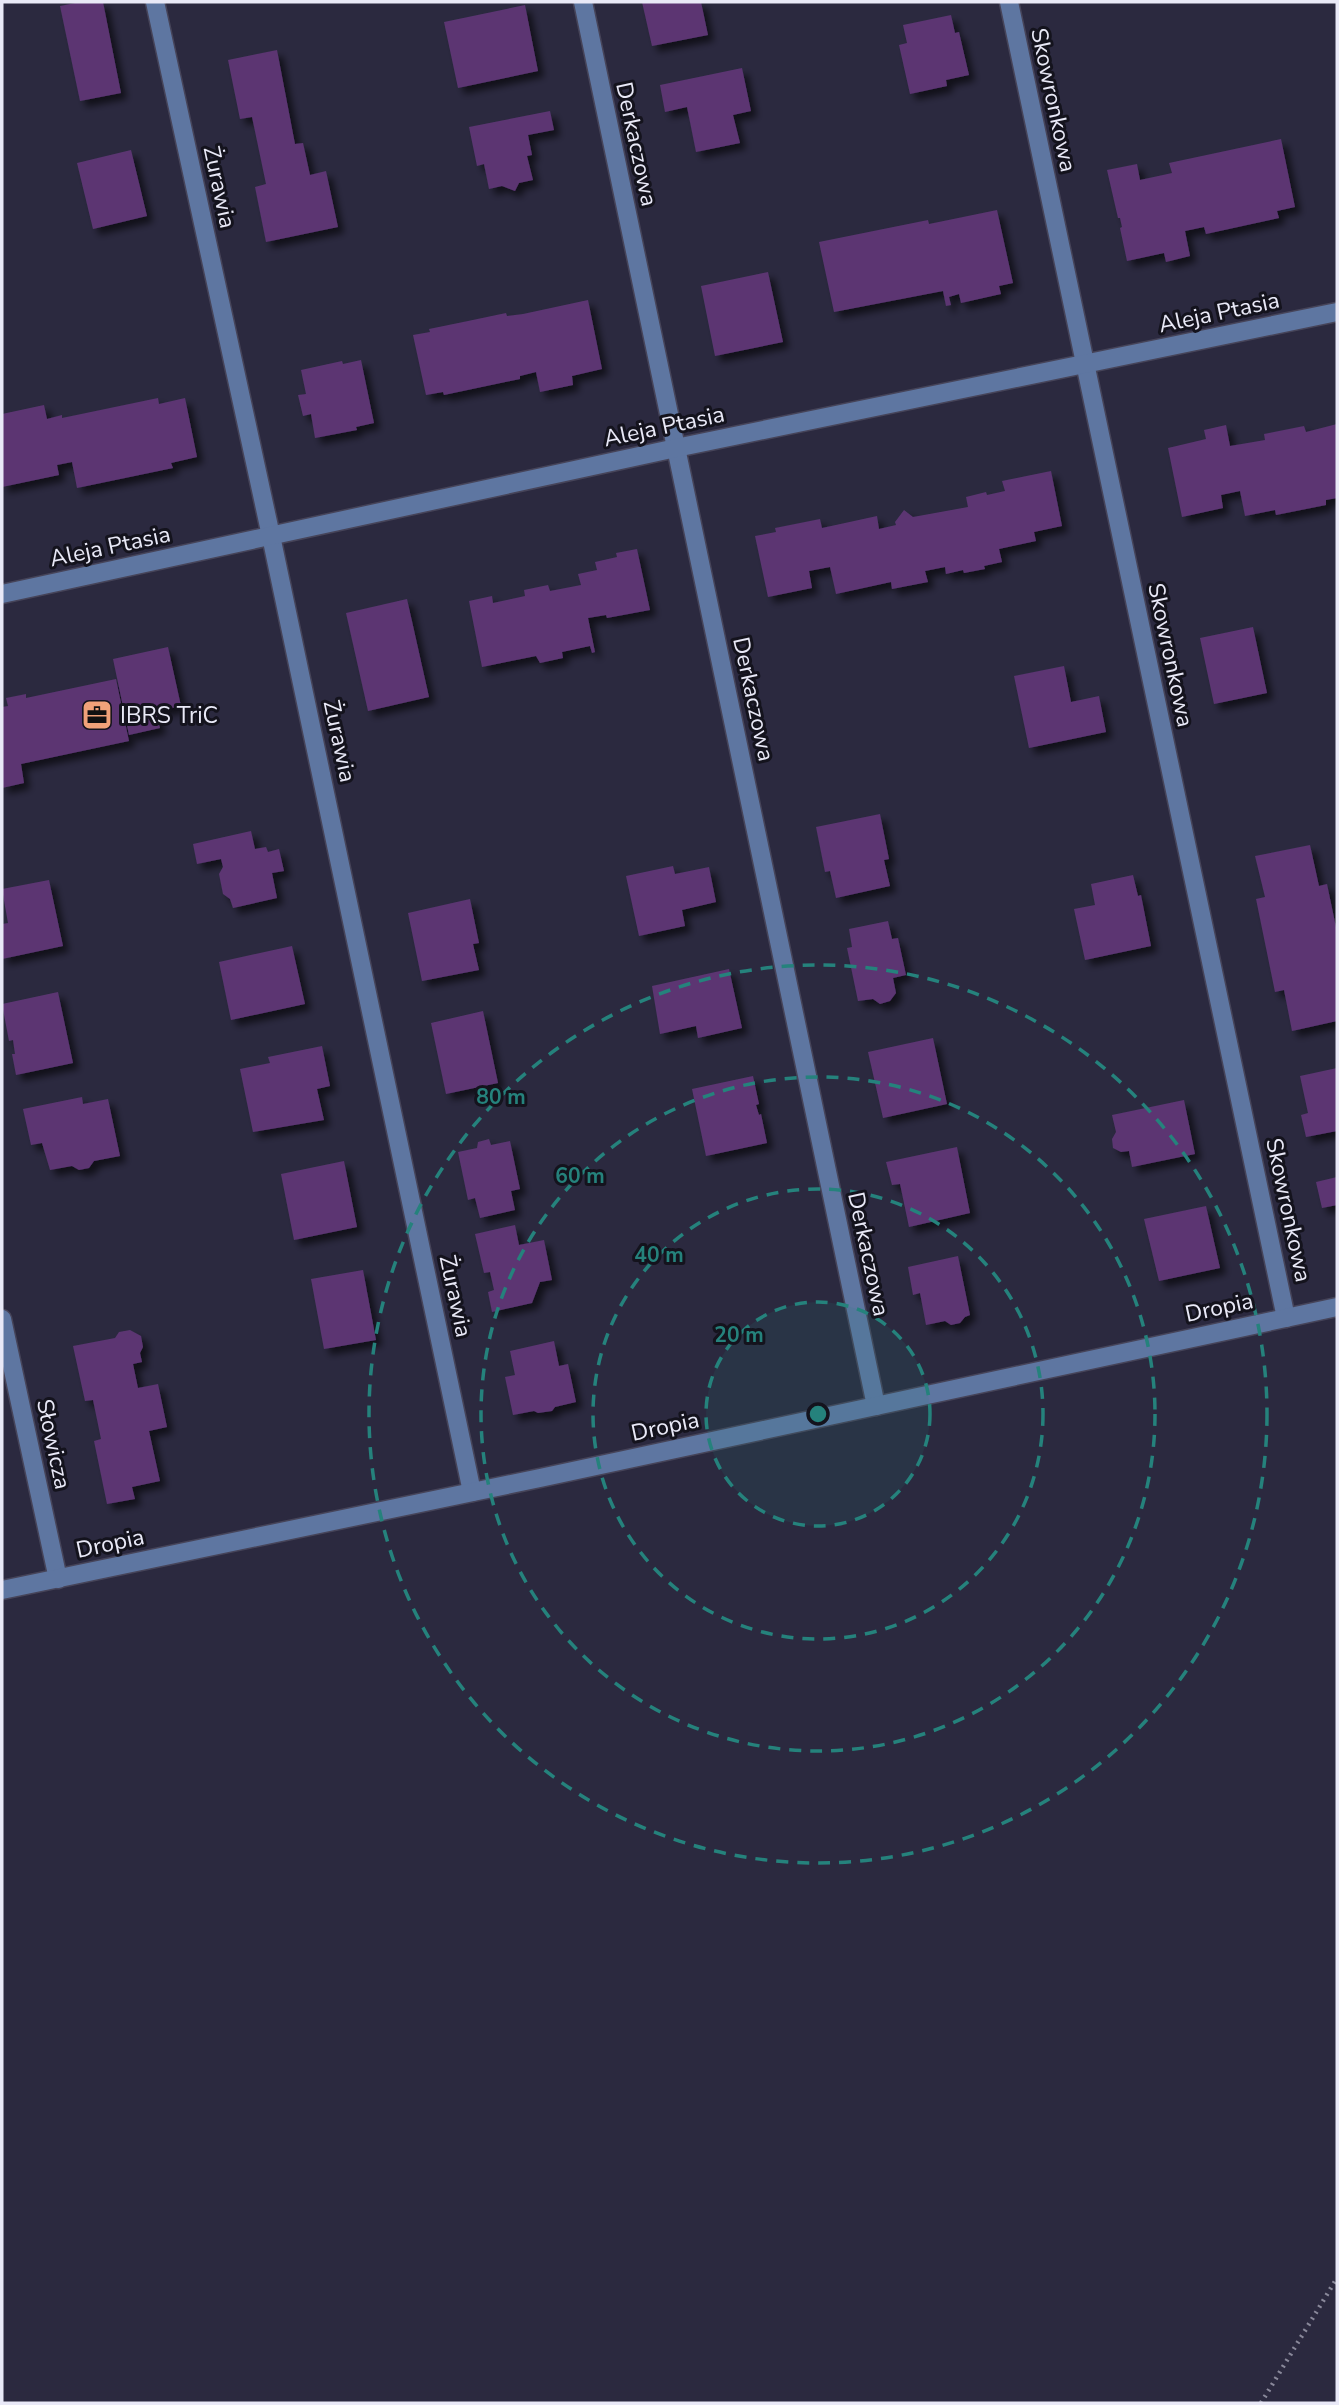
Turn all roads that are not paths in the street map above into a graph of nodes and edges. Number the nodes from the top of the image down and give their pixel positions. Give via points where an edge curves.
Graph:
1 (155, 2) edge
2 (583, 2) edge
3 (1009, 2) edge
4 (1337, 312) edge
5 (1084, 366) junction
6 (676, 448) junction
7 (271, 537) junction
8 (2, 594) edge
9 (1337, 1307) edge
10 (1286, 1318) junction
11 (2, 1319) edge
12 (876, 1406) junction
13 (472, 1492) junction
14 (58, 1579) junction
15 (2, 1590) edge

1 - 7 street, Żurawia
2 - 6 street, Derkaczowa
3 - 5 street, Skowronkowa
4 - 5 street, Aleja Ptasia
5 - 6 street, Aleja Ptasia
5 - 10 street, Skowronkowa
6 - 7 street, Aleja Ptasia
6 - 12 street, Derkaczowa
7 - 8 street, Aleja Ptasia
7 - 13 street, Żurawia
9 - 10 street, Dropia
10 - 12 street, Dropia
11 - 14 street, Słowicza
12 - 13 street, Dropia
13 - 14 street, Dropia
14 - 15 street, Dropia

